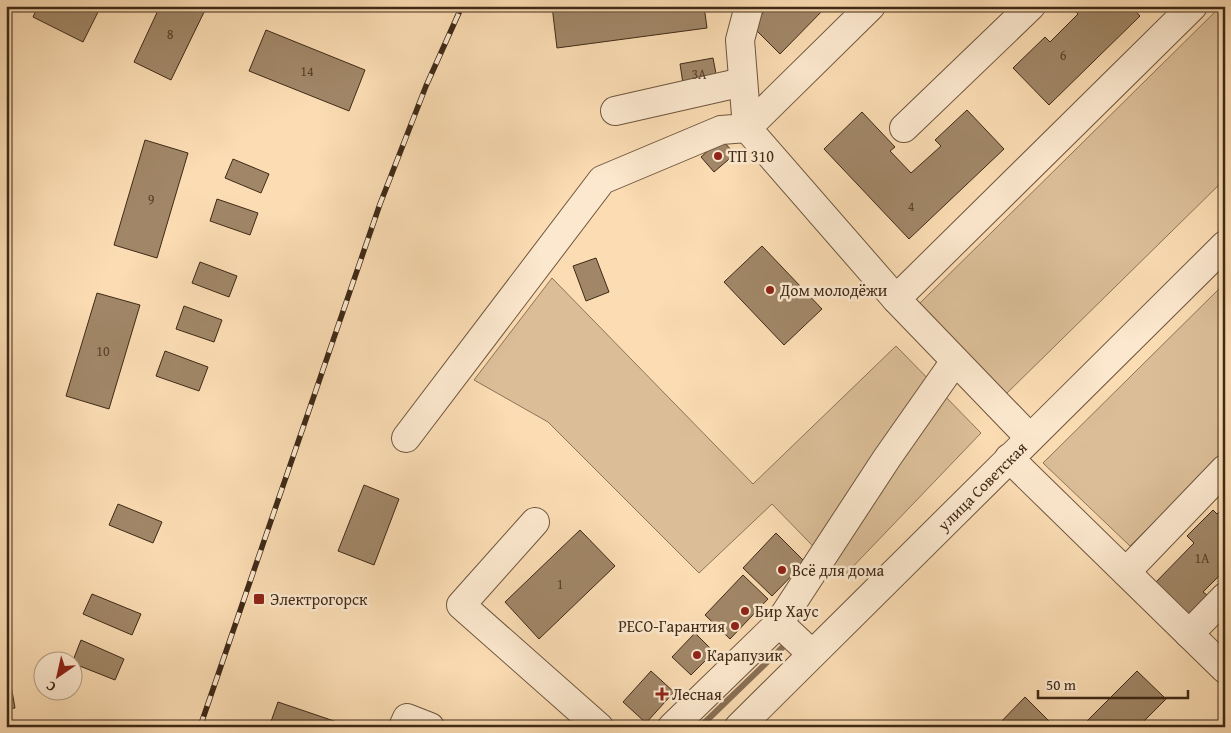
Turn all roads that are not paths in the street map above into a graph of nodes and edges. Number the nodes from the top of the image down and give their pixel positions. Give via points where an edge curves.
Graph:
1 (749, 6) edge
2 (871, 6) edge
3 (1031, 6) edge
4 (1193, 6) edge
5 (744, 82) junction
6 (615, 111) dead end
7 (747, 128) junction
8 (904, 128) dead end
9 (1225, 245) edge
10 (896, 299) junction
11 (955, 361) junction
12 (406, 438) dead end
13 (1030, 438) junction
14 (1009, 458) junction
15 (1225, 469) edge
16 (535, 522) dead end
17 (1126, 572) junction
18 (1225, 597) edge
19 (779, 623) junction
20 (1189, 634) junction
21 (812, 654) junction
22 (1225, 669) edge
23 (402, 727) edge
24 (430, 727) edge
25 (600, 727) edge
26 (672, 727) edge
27 (738, 727) edge

1 - 5 street via 740,40
2 - 7 street
3 - 8 street
4 - 10 street
5 - 6 street
5 - 7 street
7 - 10 street
7 - 12 street via 721,130 602,180
9 - 13 street, улица Советская
10 - 11 street
11 - 13 street
11 - 19 street via 886,458
13 - 14 street, улица Советская
14 - 17 street
14 - 21 street, улица Советская
15 - 17 street
16 - 25 street via 461,605
17 - 20 street
18 - 20 street
19 - 21 street
19 - 26 street
20 - 22 street
21 - 27 street, улица Советская
23 - 24 street via 407,718

